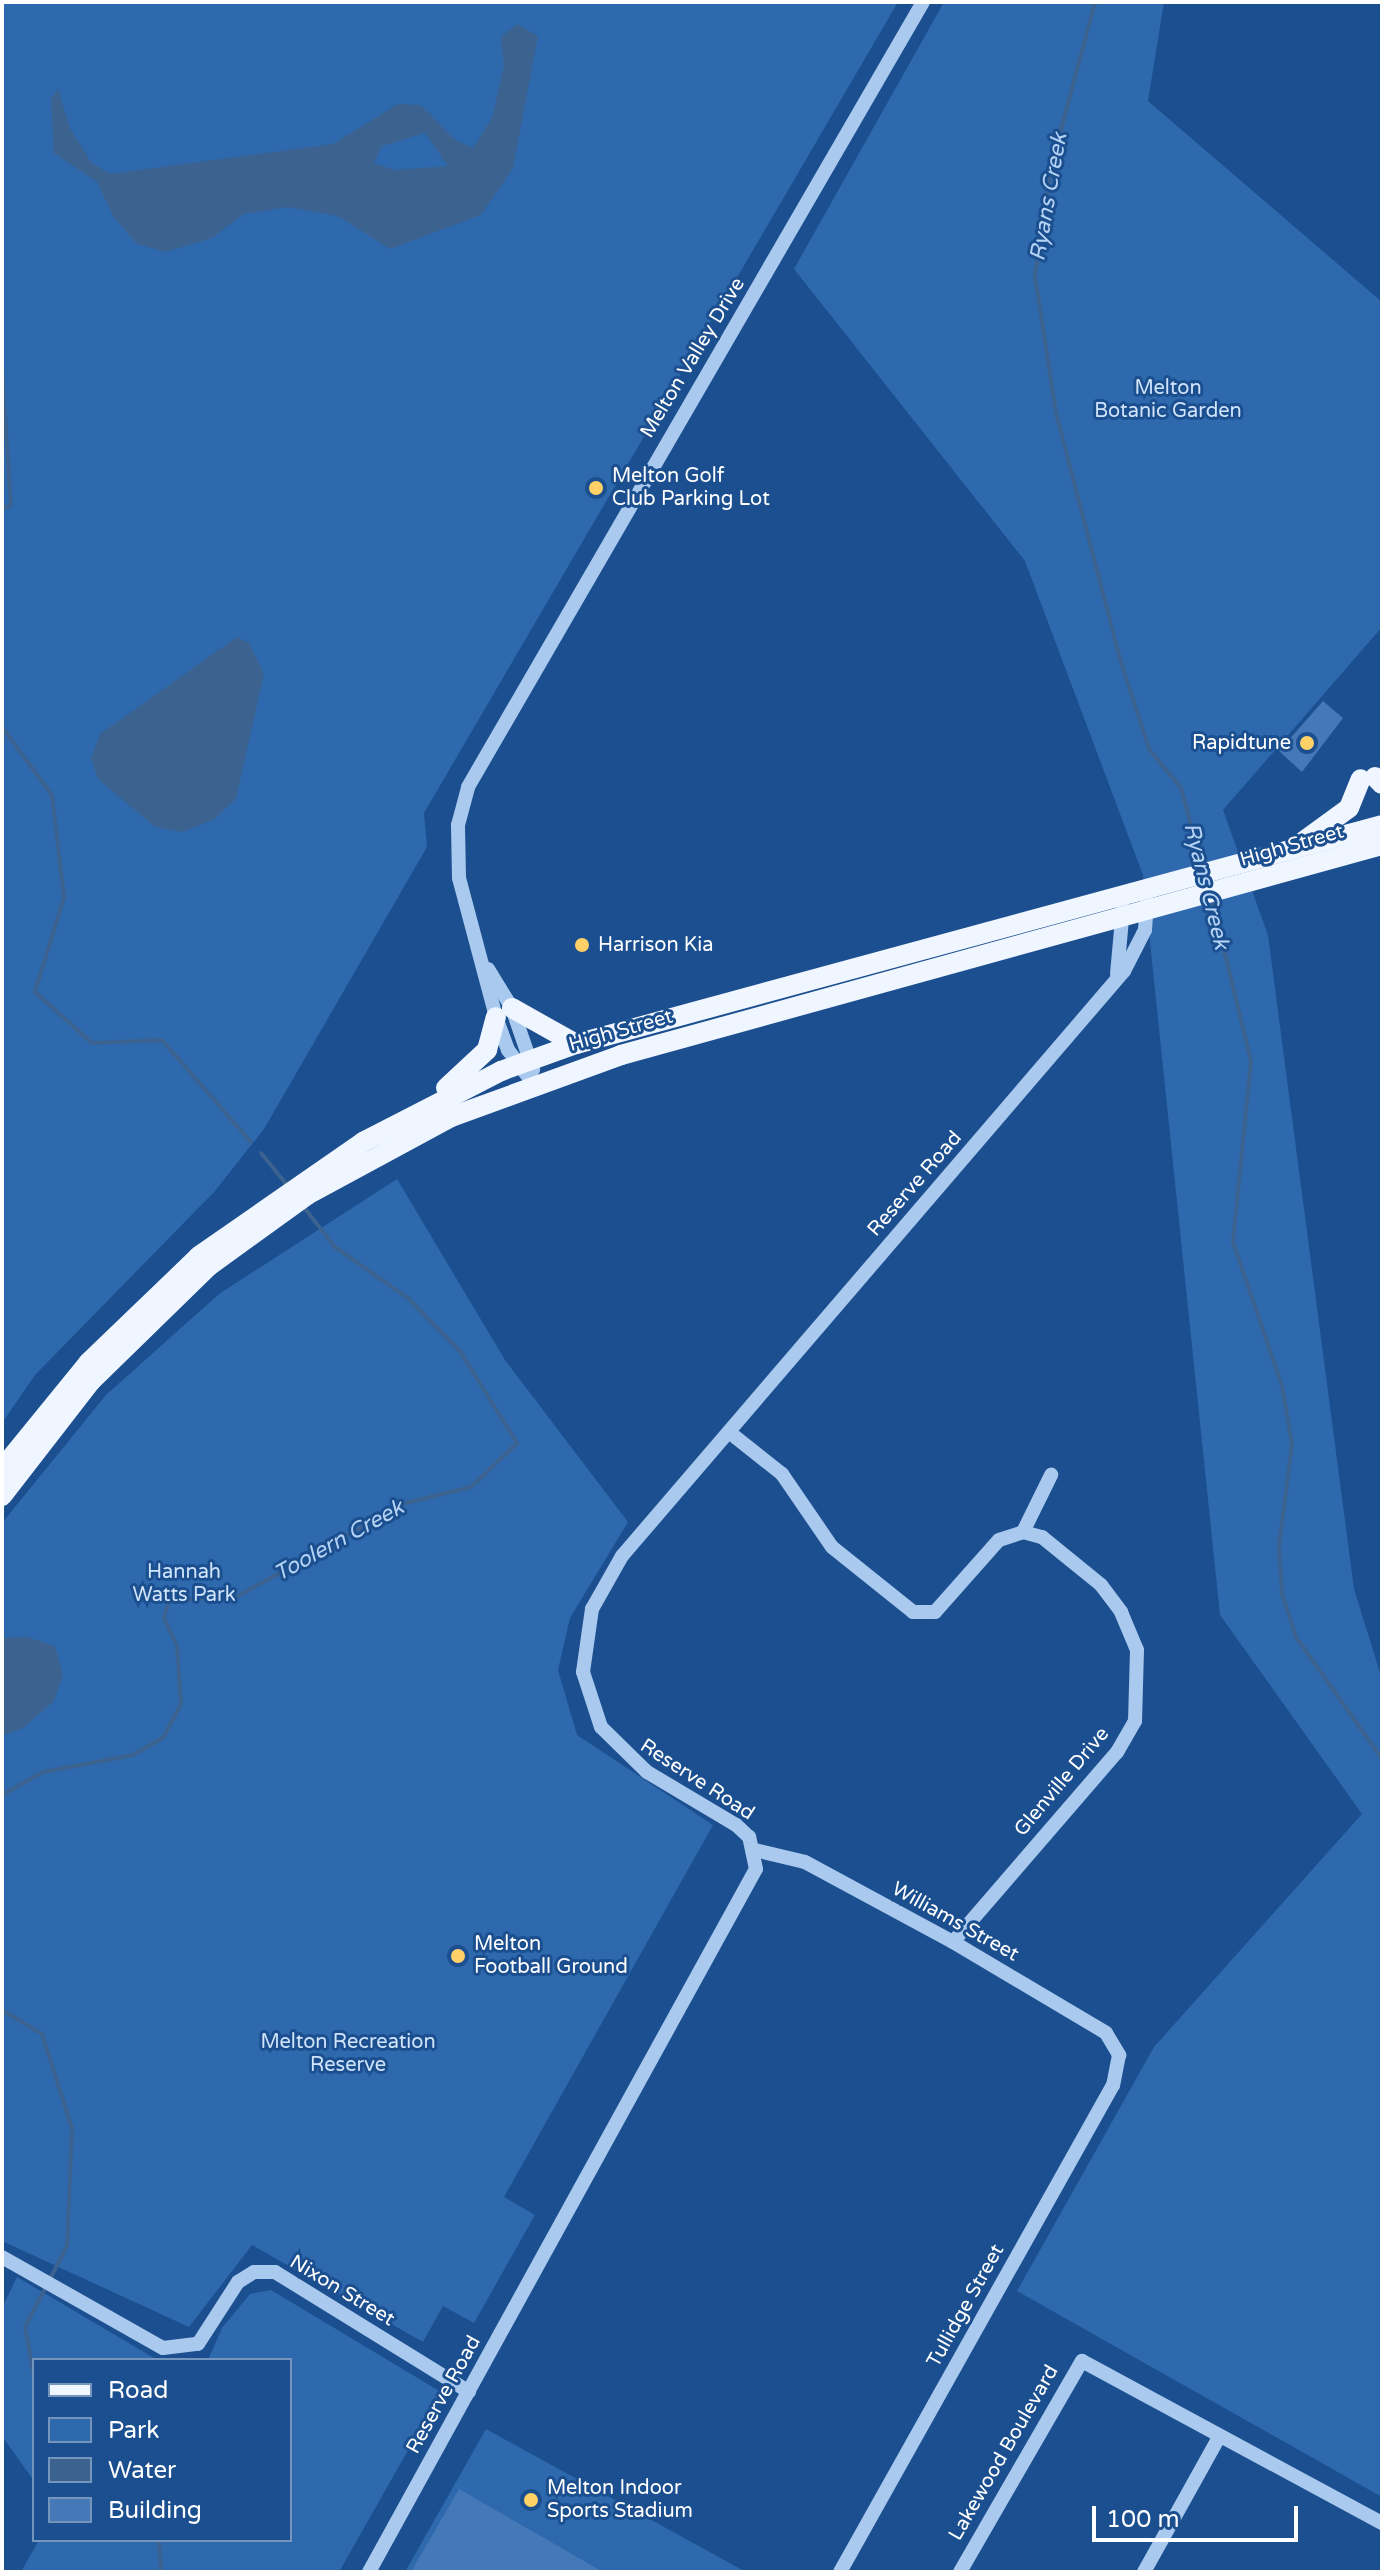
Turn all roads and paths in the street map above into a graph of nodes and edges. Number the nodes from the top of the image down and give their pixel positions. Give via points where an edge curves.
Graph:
1 (923, 2) edge
2 (1373, 780) edge
3 (1382, 825) edge
4 (1382, 845) edge
5 (1288, 852) junction
6 (1204, 886) junction
7 (1146, 892) junction
8 (1122, 897) junction
9 (1148, 914) junction
10 (1124, 919) junction
11 (1116, 979) junction
12 (504, 1012) junction
13 (576, 1044) junction
14 (525, 1061) junction
15 (533, 1083) junction
16 (383, 1131) junction
17 (303, 1189) junction
18 (273, 1209) junction
19 (729, 1432) junction
20 (2, 1469) edge
21 (1051, 1475) dead end
22 (2, 1496) edge
23 (1023, 1532) junction
24 (755, 1850) junction
25 (953, 1942) junction
26 (1119, 2055) joint
27 (2, 2257) edge
28 (469, 2392) junction
29 (1218, 2439) junction
30 (1382, 2523) edge
31 (968, 2570) edge
32 (369, 2572) edge
33 (840, 2572) edge
34 (1144, 2572) edge

1 - 12 street, Melton Valley Drive via 475,769 457,843 459,878
2 - 5 main road via 1349,808
3 - 5 main road, High Street
4 - 6 main road, High Street
5 - 6 main road, High Street
6 - 7 main road, High Street
6 - 9 main road, High Street
7 - 8 main road, High Street
7 - 9 street, Reserve Road
8 - 10 street
8 - 13 main road, High Street
9 - 10 main road, High Street
9 - 11 street, Reserve Road via 1138,946
10 - 11 street
10 - 15 main road, High Street
11 - 19 street, Reserve Road
12 - 13 main road
12 - 14 street, Melton Valley Drive
12 - 16 main road via 491,1044 474,1066
13 - 14 main road, High Street
14 - 15 street, Melton Valley Drive
14 - 16 main road, High Street
15 - 17 main road, High Street
16 - 17 main road, High Street
17 - 18 main road, High Street
18 - 20 main road, High Street via 140,1309
18 - 22 main road, High Street via 91,1381
19 - 23 street via 782,1474 832,1547 913,1612 935,1612 999,1540
19 - 24 street, Reserve Road via 603,1587 589,1614 583,1672 601,1727 622,1754 736,1825
21 - 23 street
23 - 25 street, Glenville Drive via 1042,1537 1101,1585 1121,1612 1137,1650 1135,1721 1117,1752
24 - 25 street, Williams Street via 805,1862
24 - 28 street, Reserve Road via 756,1869 746,1892
25 - 26 street, Williams Street via 1106,2033
26 - 33 street, Tullidge Street via 1113,2085
27 - 28 street, Nixon Street via 163,2348 198,2344 238,2282 254,2272 275,2272
28 - 32 street, Reserve Road
29 - 30 street, Lakewood Boulevard
29 - 31 street, Lakewood Boulevard via 1189,2416 1082,2361
29 - 34 street

